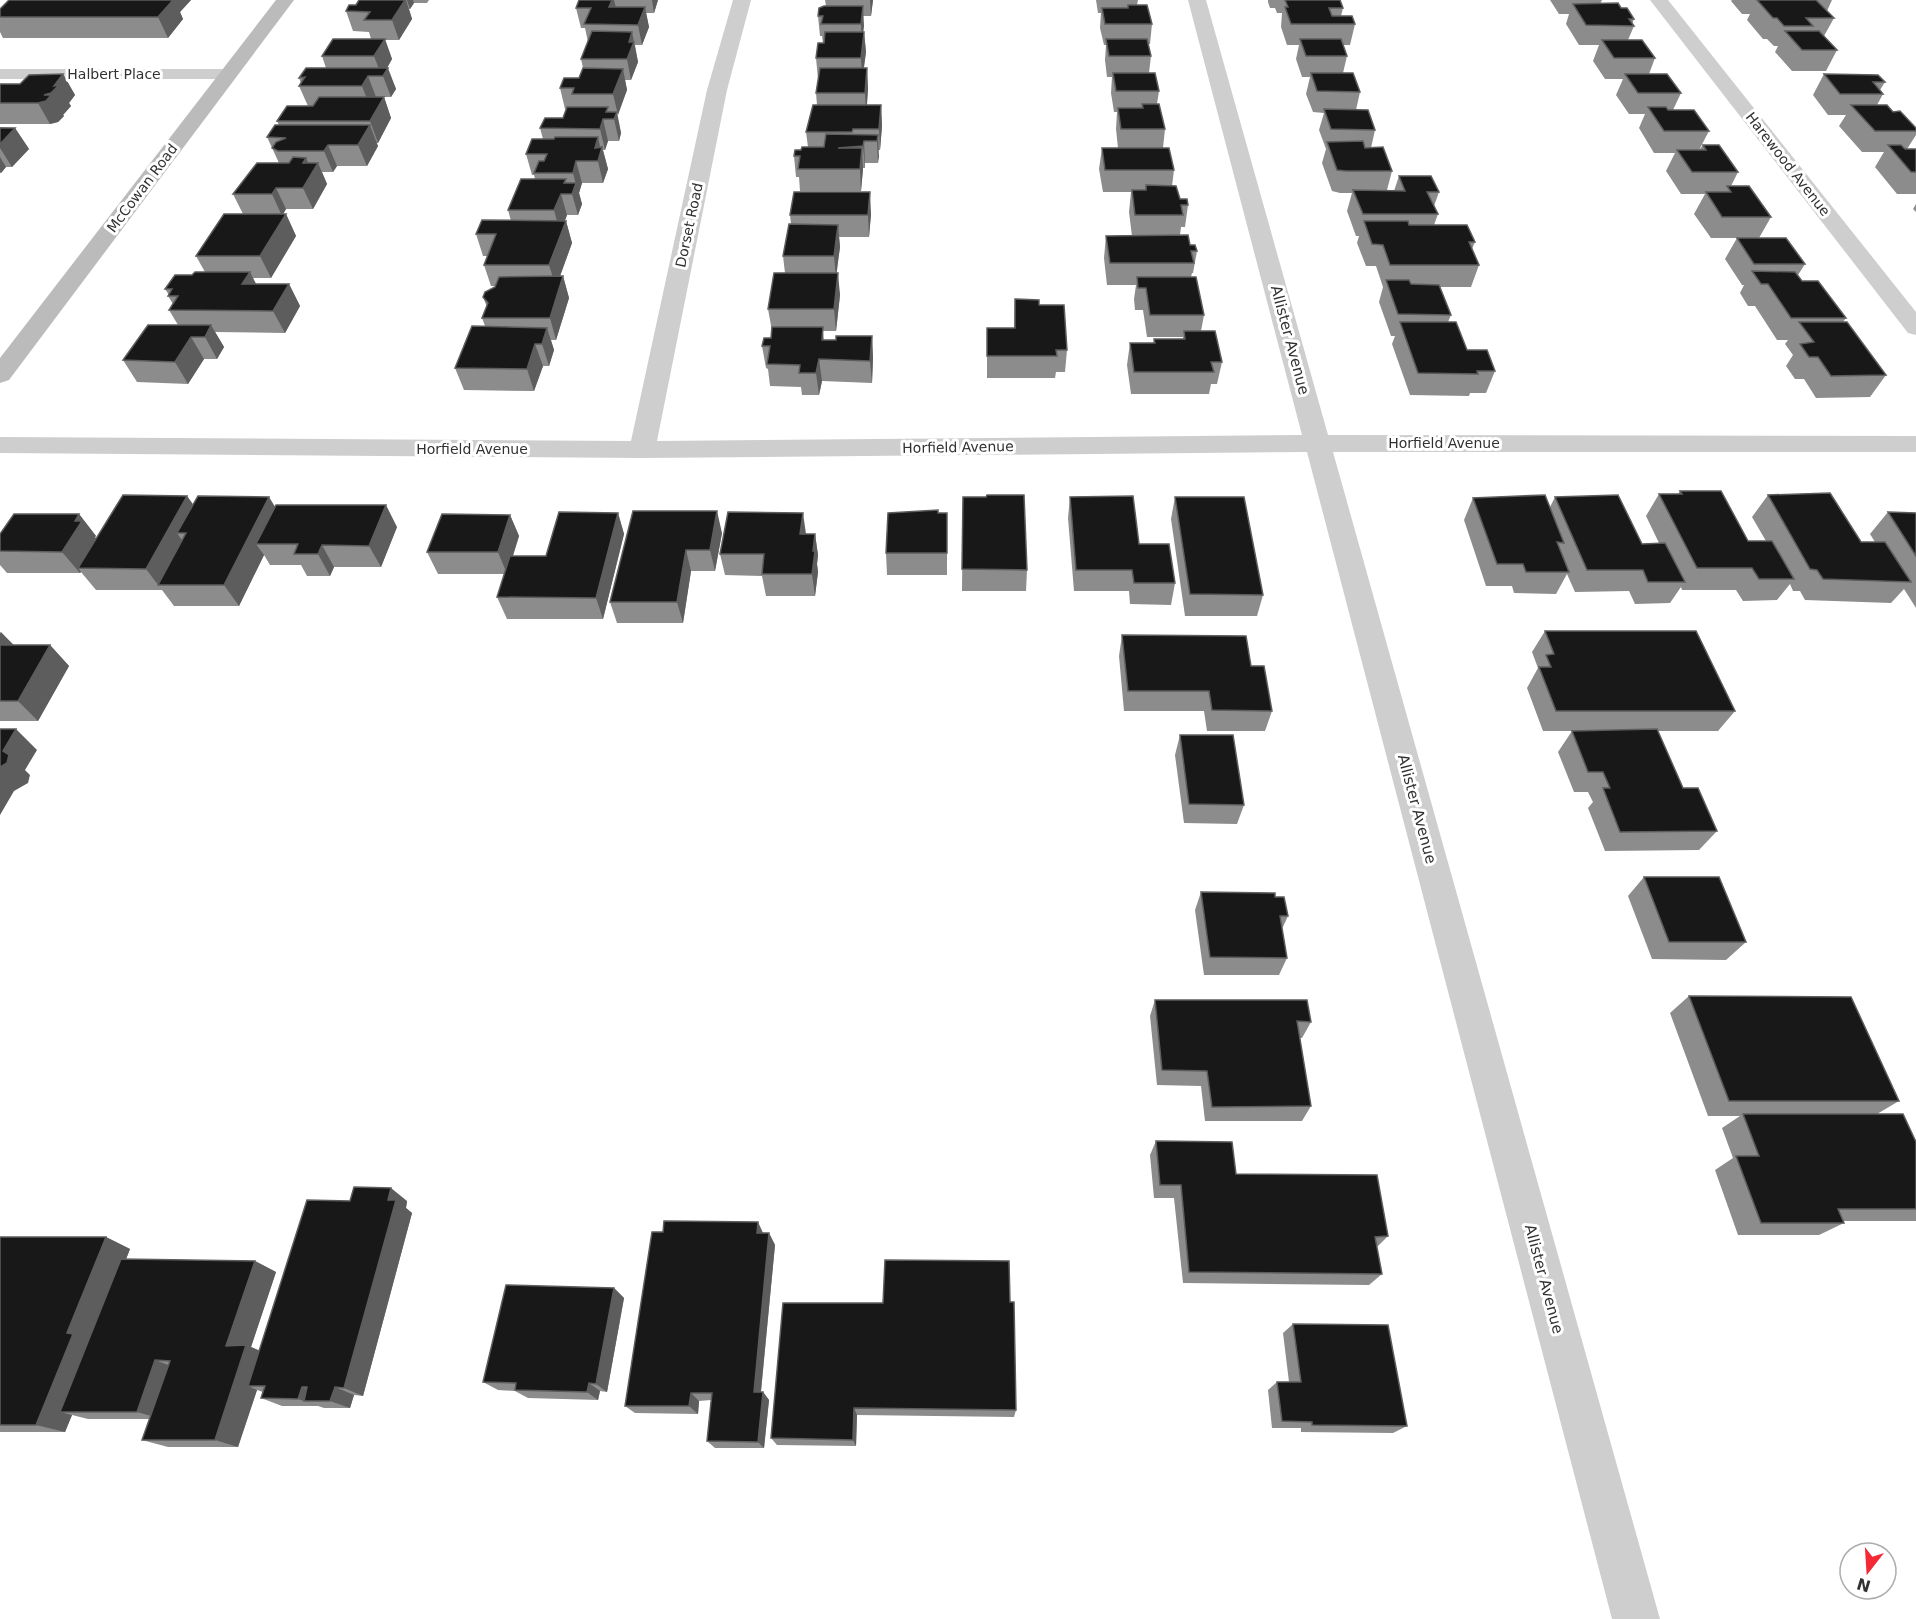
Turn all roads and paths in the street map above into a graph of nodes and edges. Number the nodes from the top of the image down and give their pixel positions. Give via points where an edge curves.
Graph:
1 (285, 0) edge
2 (742, 0) edge
3 (1197, 0) edge
4 (1659, 0) edge
5 (0, 74) edge
6 (229, 74) junction
7 (1916, 328) edge
8 (0, 375) edge
9 (1318, 444) junction
10 (1916, 444) edge
11 (0, 445) edge
12 (642, 450) junction
13 (1636, 1619) edge

1 - 6 street, McCowan Road
2 - 12 street, Dorset Road via 717,90
3 - 9 street, Allister Avenue
4 - 7 street, Harewood Avenue
5 - 6 lane, Halbert Place
6 - 8 street, McCowan Road
9 - 10 street, Horfield Avenue
9 - 12 street, Horfield Avenue
9 - 13 street, Allister Avenue
11 - 12 street, Horfield Avenue

